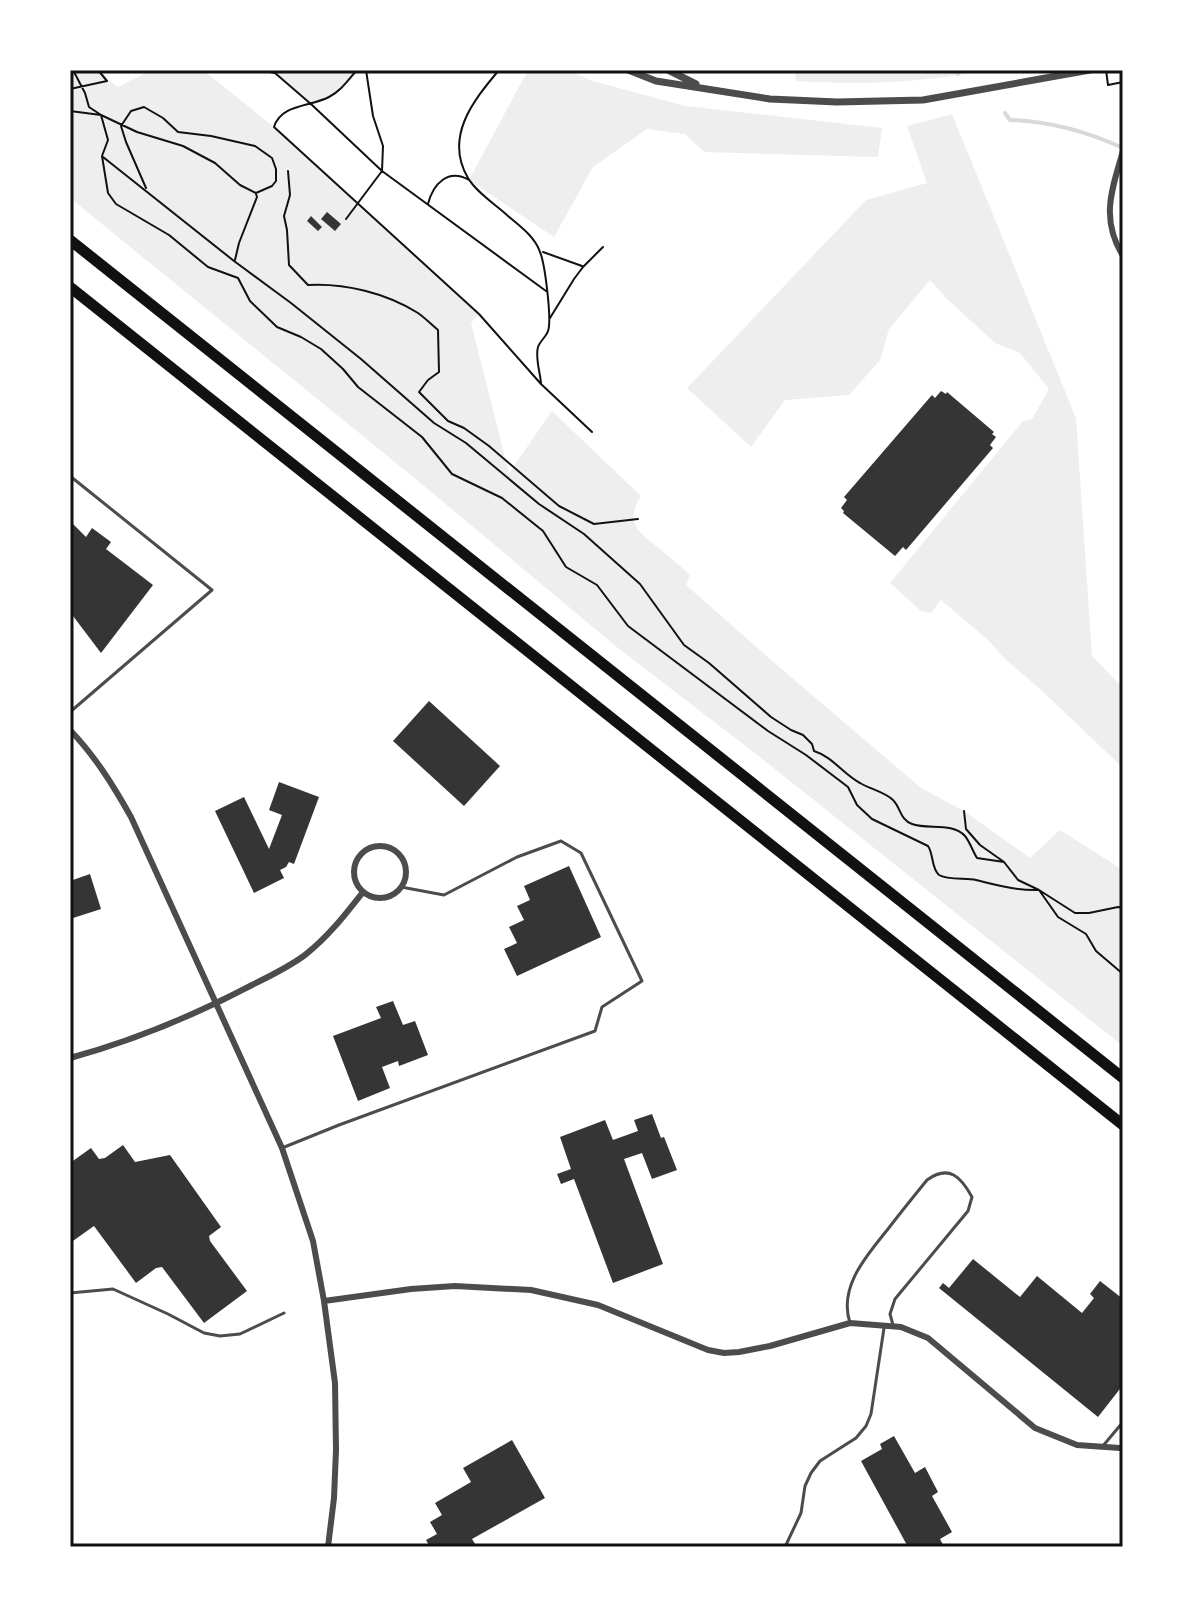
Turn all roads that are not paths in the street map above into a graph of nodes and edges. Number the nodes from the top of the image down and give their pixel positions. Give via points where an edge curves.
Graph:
1 (628, 70) edge
2 (668, 70) edge
3 (1090, 70) edge
4 (705, 89) junction
5 (1123, 151) edge
6 (70, 240) edge
7 (1123, 256) edge
8 (70, 287) edge
9 (70, 476) edge
10 (70, 712) edge
11 (70, 730) edge
12 (401, 887) junction
13 (363, 892) junction
14 (218, 1003) junction
15 (70, 1058) edge
16 (1123, 1078) edge
17 (1123, 1125) edge
18 (282, 1148) junction
19 (70, 1293) edge
20 (324, 1301) junction
21 (284, 1313) dead end
22 (850, 1323) junction
23 (884, 1326) junction
24 (893, 1326) junction
25 (1123, 1422) edge
26 (1102, 1447) junction
27 (1120, 1448) dead end
28 (328, 1547) edge
29 (785, 1547) edge

1 - 4 street
2 - 4 street
3 - 4 street via 923,100 770,99
5 - 7 street via 1109,213
6 - 16 highway
8 - 17 highway
9 - 10 lane via 212,590
11 - 14 street via 89,750 131,817
12 - 13 street via 387,897
12 - 13 street via 406,872 401,856 378,845 356,859 354,877
12 - 18 lane via 444,895 561,841 581,853 642,981 602,1007 595,1031
13 - 14 street via 305,955
14 - 15 street
14 - 18 street
18 - 20 street via 313,1241
19 - 21 lane via 113,1289 220,1336 240,1334
20 - 22 street via 455,1286 531,1290 598,1305 724,1353
20 - 28 street via 335,1383
22 - 23 street
22 - 24 lane via 846,1313 851,1284 861,1262 927,1180 950,1172 972,1197 968,1211 895,1299
23 - 24 street
23 - 29 lane via 866,1426 811,1473
24 - 26 street via 928,1338 1035,1428 1077,1445
25 - 26 lane
26 - 27 street

